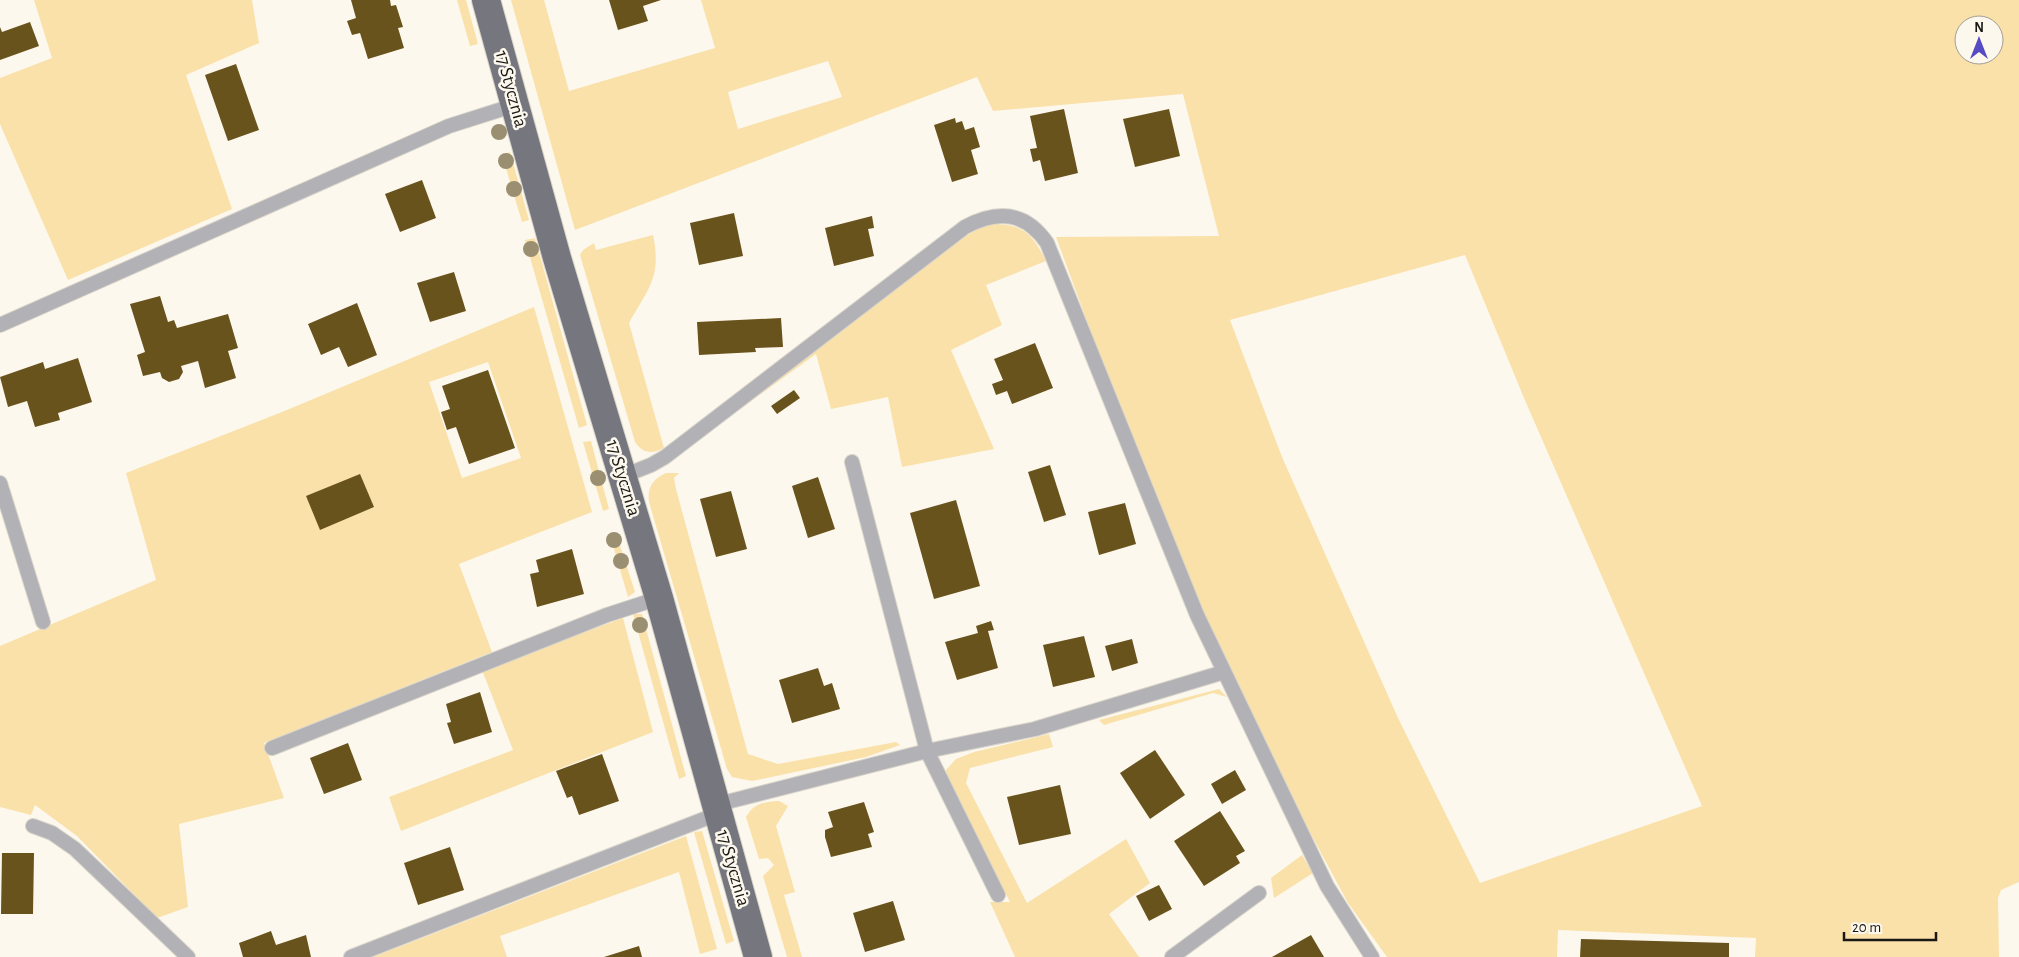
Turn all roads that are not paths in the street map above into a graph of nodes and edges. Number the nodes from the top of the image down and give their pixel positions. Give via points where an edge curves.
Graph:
1 (486, 0) edge
2 (515, 105) junction
3 (0, 325) edge
4 (852, 462) dead end
5 (623, 476) junction
6 (0, 483) edge
7 (659, 598) junction
8 (43, 622) dead end
9 (1224, 672) junction
10 (272, 748) dead end
11 (927, 751) junction
12 (716, 810) junction
13 (33, 826) dead end
14 (1259, 893) dead end
15 (998, 895) dead end
16 (188, 957) edge
17 (351, 957) edge
18 (758, 957) edge
19 (1172, 957) edge
20 (1372, 957) edge

1 - 2 main road, 17 Stycznia
2 - 3 lane via 449,126
2 - 5 main road, 17 Stycznia
4 - 11 lane
5 - 7 main road, 17 Stycznia
5 - 9 lane via 665,457 964,227 997,216 1021,219 1034,227 1047,243 1170,554
6 - 8 lane
7 - 10 lane
7 - 12 main road, 17 Stycznia
9 - 11 lane via 1035,729
9 - 20 lane via 1327,886
11 - 12 lane
11 - 15 lane
12 - 17 lane
12 - 18 main road, 17 Stycznia
13 - 16 lane via 52,833 75,849
14 - 19 lane

